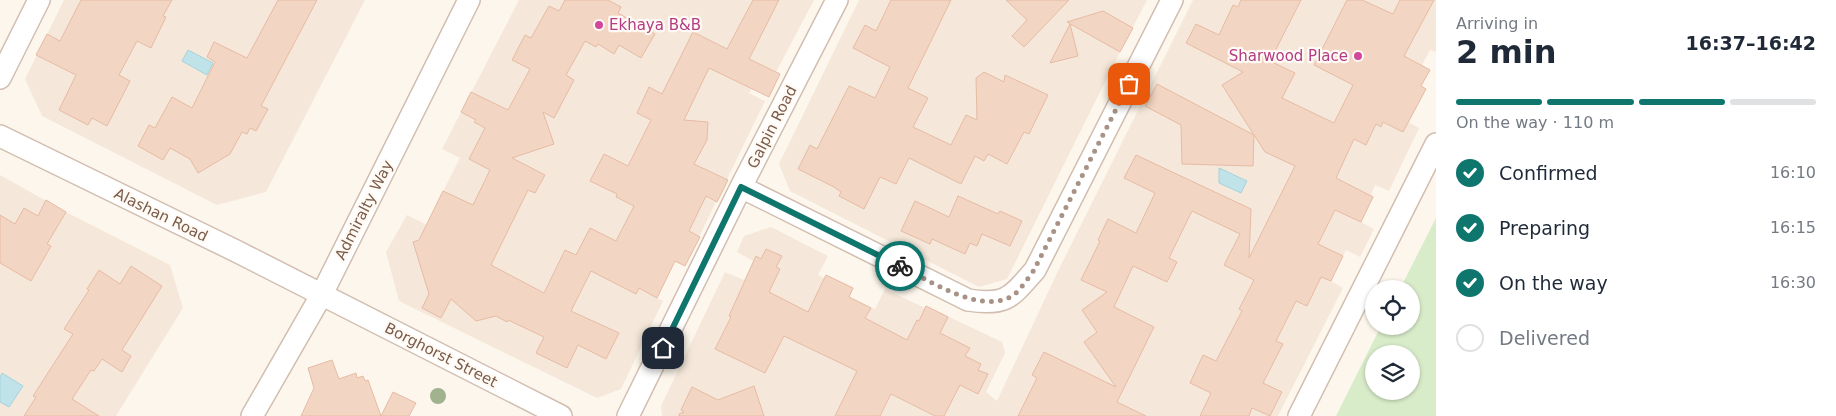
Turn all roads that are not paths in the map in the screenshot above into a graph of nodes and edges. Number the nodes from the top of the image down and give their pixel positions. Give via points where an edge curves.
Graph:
1 (39, 0) edge
2 (469, 0) edge
3 (836, 0) edge
4 (1172, 0) edge
5 (0, 78) edge
6 (0, 136) edge
7 (1436, 144) edge
8 (741, 187) junction
9 (322, 294) junction
10 (252, 416) edge
11 (561, 416) edge
12 (628, 416) edge
13 (1300, 416) edge

1 - 5 street
2 - 9 street, Admiralty Way
3 - 8 street, Galpin Road
4 - 8 street via 1034,270 1012,296 988,303 968,300
6 - 9 street, Alashan Road
7 - 13 street
8 - 12 street, Galpin Road
9 - 10 street, Admiralty Way
9 - 11 street, Borghorst Street

